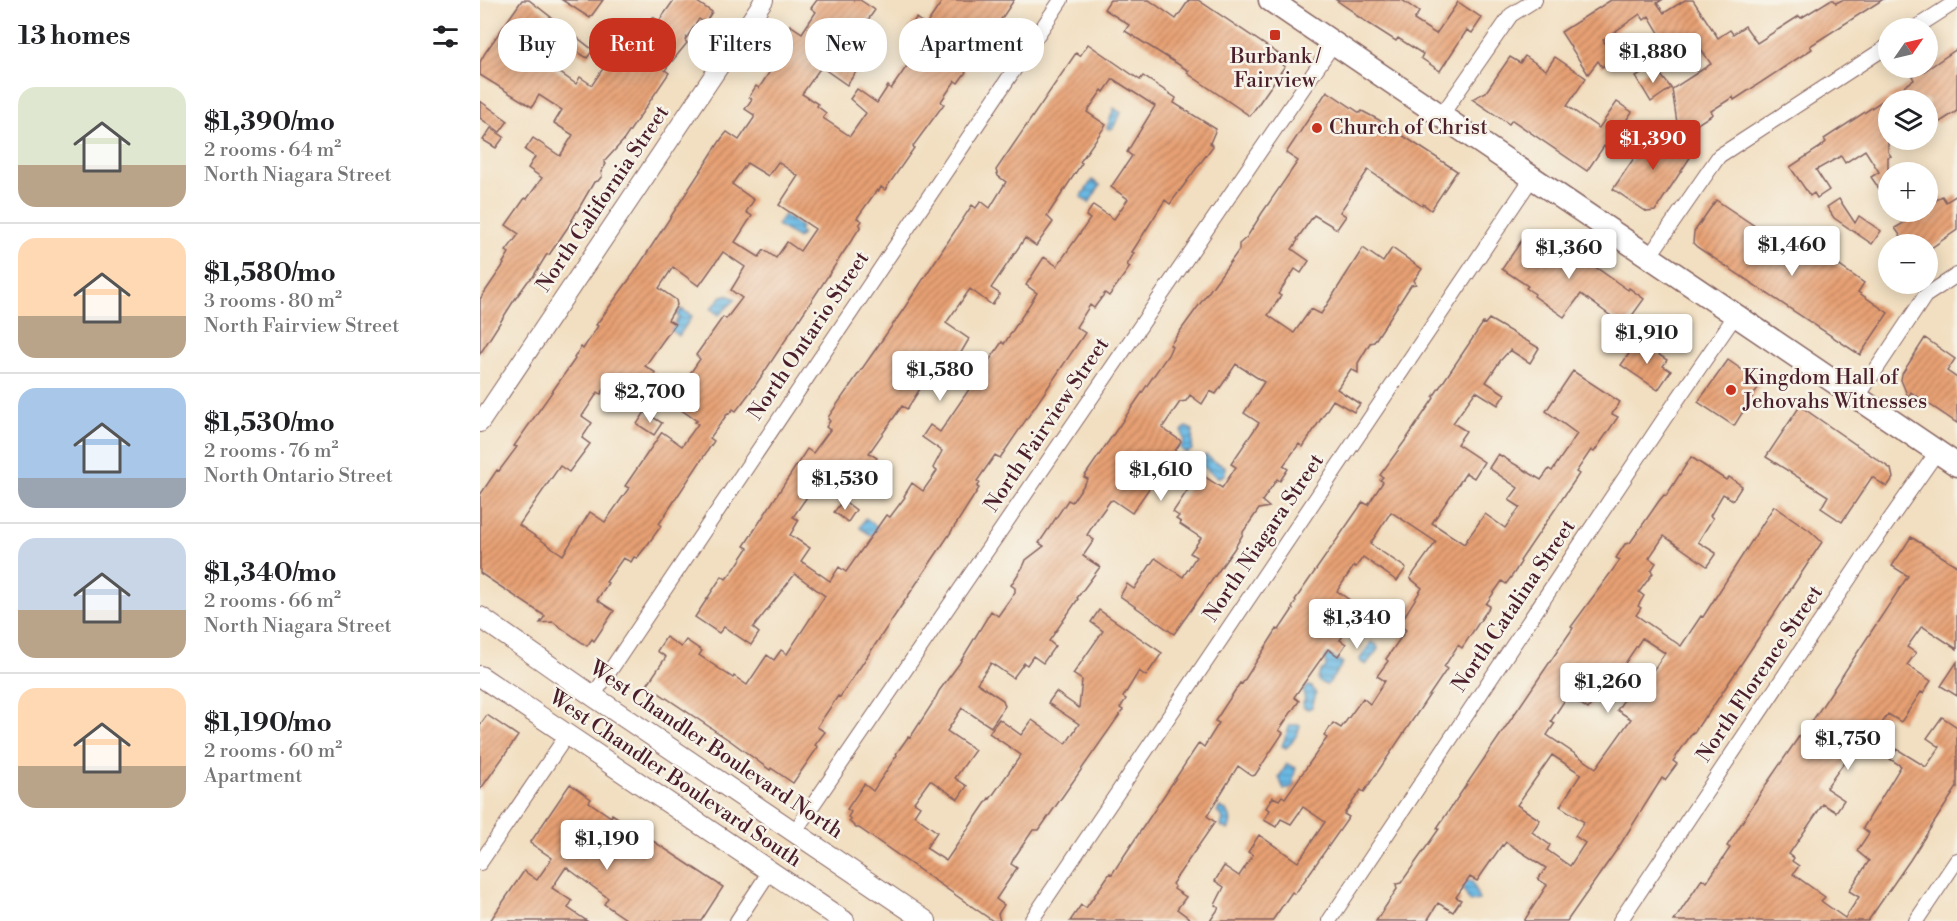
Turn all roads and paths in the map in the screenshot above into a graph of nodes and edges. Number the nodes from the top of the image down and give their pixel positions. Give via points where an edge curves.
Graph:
1 (764, 0) edge
2 (1061, 0) edge
3 (1270, 0) edge
4 (1535, 0) edge
5 (1957, 1) edge
6 (1931, 18) edge
7 (1334, 43) junction
8 (1878, 53) edge
9 (1441, 116) junction
10 (1532, 178) junction
11 (1649, 257) junction
12 (1957, 275) edge
13 (1735, 316) junction
14 (1857, 398) junction
15 (480, 423) edge
16 (1937, 452) junction
17 (1957, 465) edge
18 (480, 617) edge
19 (480, 676) edge
20 (593, 696) junction
21 (567, 735) junction
22 (795, 831) junction
23 (1957, 860) edge
24 (480, 863) edge
25 (770, 871) junction
26 (737, 921) edge
27 (844, 921) edge
28 (926, 921) edge
29 (1031, 921) edge
30 (1329, 921) edge
31 (1620, 921) edge
32 (1916, 921) edge

1 - 15 street, North California Street
2 - 20 street, North Ontario Street
3 - 7 main road
4 - 9 street via 1511,15
5 - 6 street
7 - 9 main road
7 - 22 street, North Fairview Street
8 - 11 street via 1719,156
9 - 10 main road
10 - 11 main road
10 - 29 street, North Niagara Street
11 - 13 main road
12 - 14 street via 1925,296
13 - 14 main road
13 - 30 street, North Catalina Street
14 - 16 main road
16 - 17 main road
16 - 31 street, North Florence Street
18 - 20 main road, West Chandler Boulevard North
19 - 21 main road, West Chandler Boulevard South
20 - 22 main road, West Chandler Boulevard North
21 - 24 street
21 - 25 main road, West Chandler Boulevard South
22 - 28 main road, West Chandler Boulevard North
23 - 32 street
25 - 26 street
25 - 27 main road, West Chandler Boulevard South

